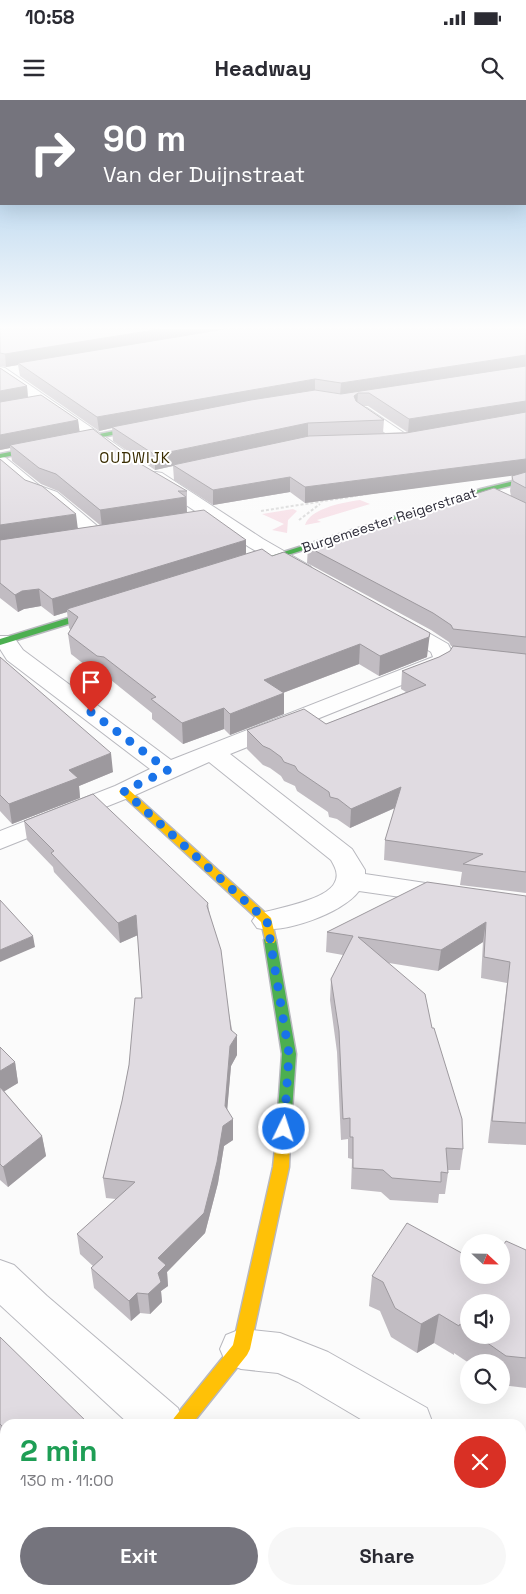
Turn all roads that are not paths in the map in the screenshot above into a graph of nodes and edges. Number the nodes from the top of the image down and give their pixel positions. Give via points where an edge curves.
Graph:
1 (42, 399) edge
2 (47, 402) junction
3 (24, 406) edge
4 (362, 411) edge
5 (158, 425) edge
6 (98, 438) junction
7 (377, 441) edge
8 (0, 456) edge
9 (0, 462) edge
10 (142, 471) junction
11 (179, 472) edge
12 (526, 480) edge
13 (483, 490) junction
14 (509, 503) edge
15 (215, 517) junction
16 (195, 520) edge
17 (116, 531) edge
18 (96, 534) junction
19 (77, 537) edge
20 (276, 556) junction
21 (240, 567) edge
22 (320, 579) edge
23 (118, 605) edge
24 (380, 613) edge
25 (3, 641) edge
26 (213, 753) junction
27 (168, 770) junction
28 (124, 791) junction
29 (0, 841) edge
30 (352, 881) junction
31 (478, 898) edge
32 (267, 921) junction
33 (0, 1278) edge
34 (241, 1350) junction
35 (156, 1419) edge
36 (184, 1419) edge
37 (401, 1419) edge

1 - 2 street
2 - 3 street
2 - 6 street
4 - 7 street via 412,438
5 - 6 street
6 - 8 street
6 - 10 street
9 - 18 street via 34,490 50,496
10 - 11 street
10 - 15 street
12 - 13 street, Burgemeester Reigerstraat
13 - 14 street
13 - 20 street, Burgemeester Reigerstraat
15 - 16 street
15 - 20 street
17 - 18 street
18 - 19 street
20 - 21 street, Burgemeester Reigerstraat
20 - 22 street
23 - 25 street
24 - 26 street via 451,655 428,668
25 - 27 street via 15,654
26 - 27 street
26 - 30 street via 342,855 351,865
27 - 28 street
28 - 29 street
28 - 32 street
30 - 31 street
30 - 32 street via 341,895 306,913
32 - 34 street via 289,1054 281,1167
33 - 35 street
34 - 36 street
34 - 37 street via 280,1353 313,1367

